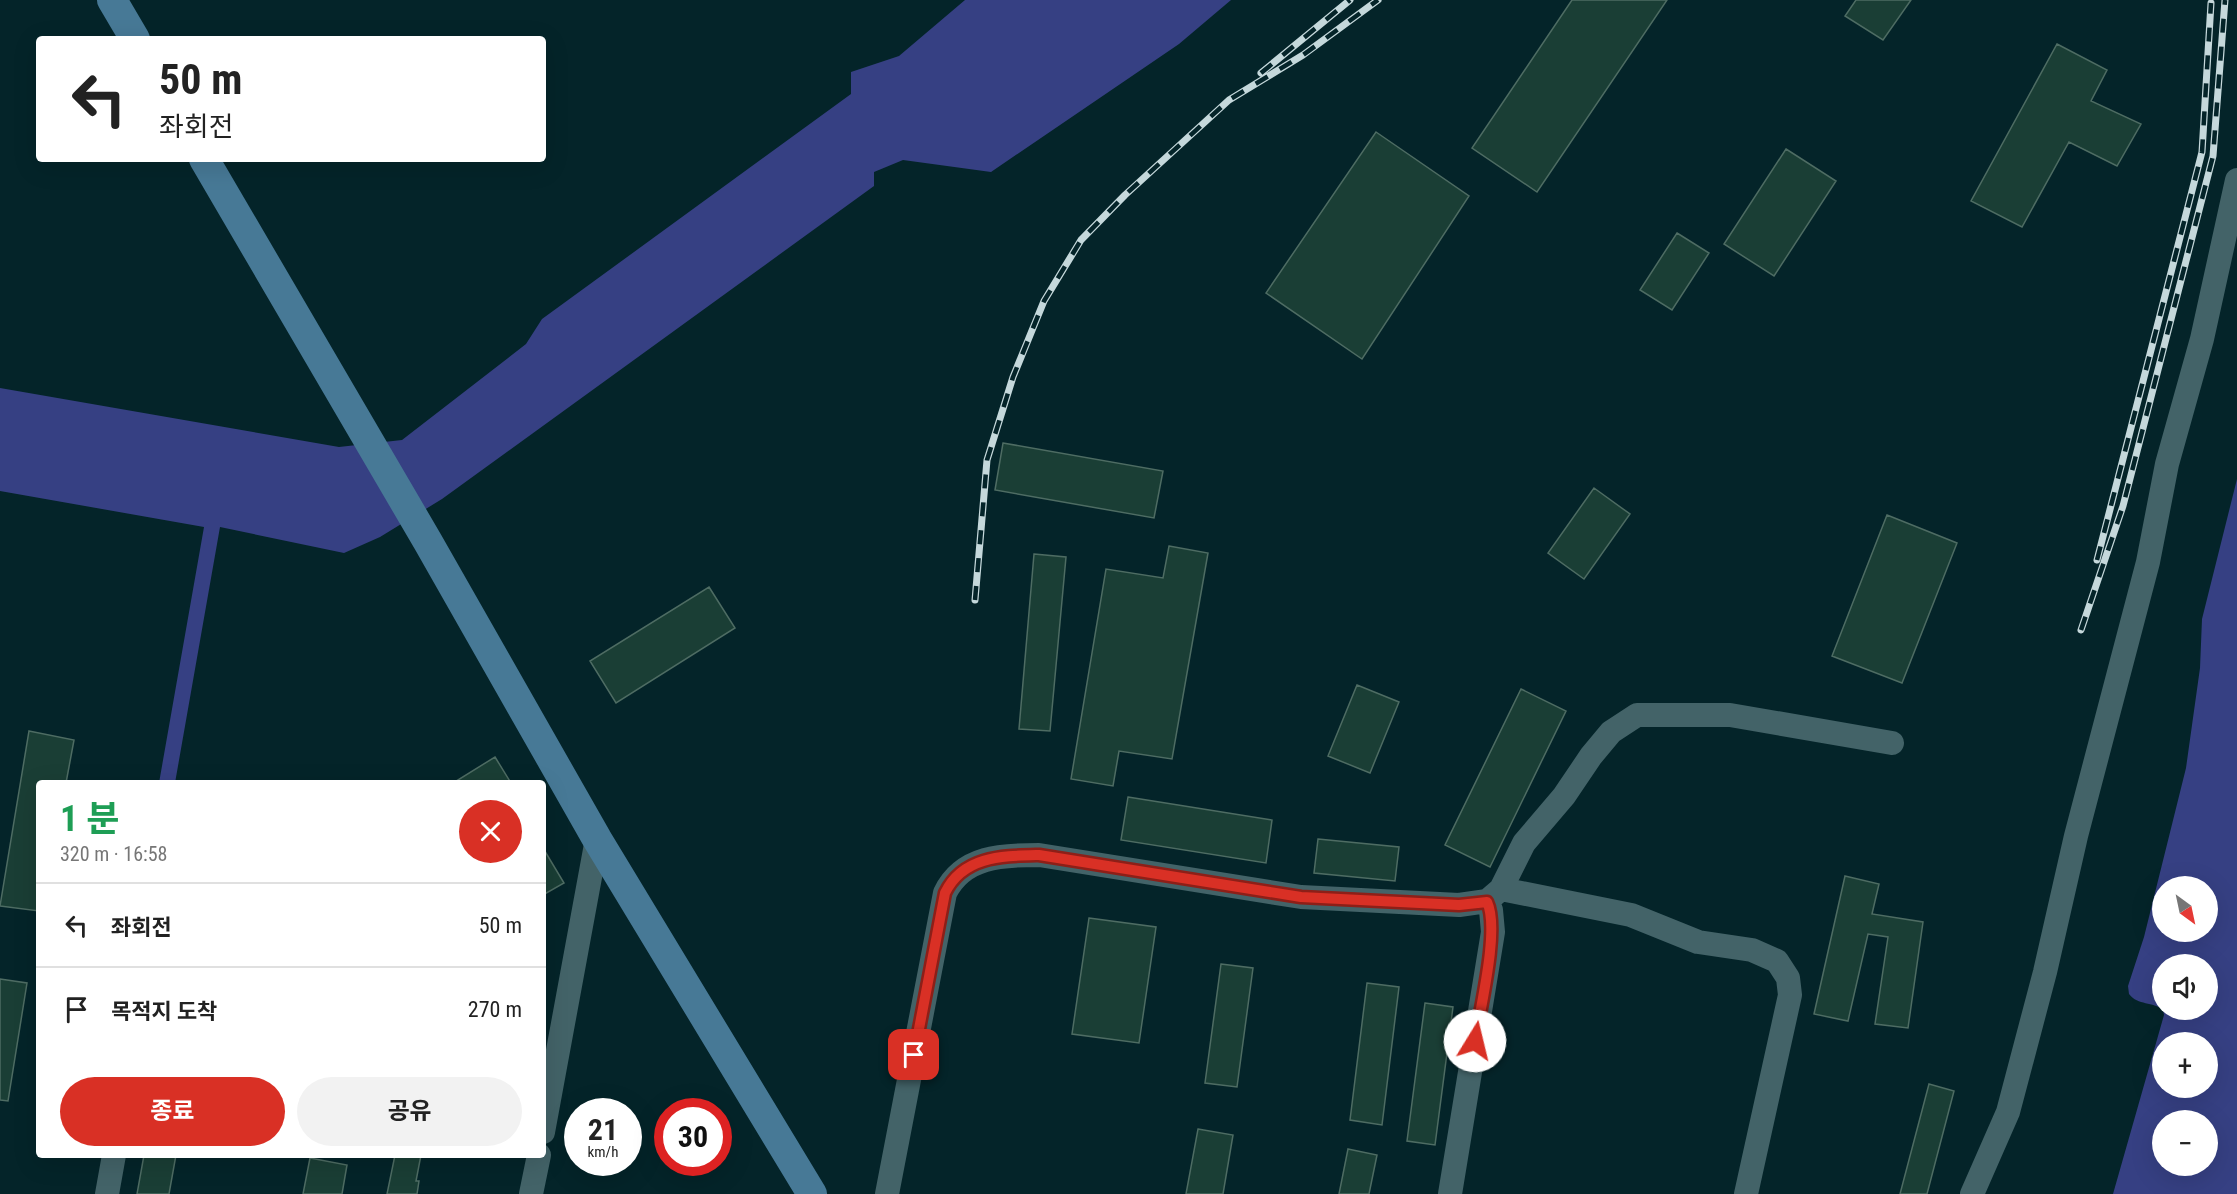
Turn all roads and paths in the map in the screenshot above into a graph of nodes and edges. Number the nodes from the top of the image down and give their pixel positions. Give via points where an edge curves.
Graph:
1 (112, 0) edge
2 (133, 36) edge
3 (206, 162) edge
4 (2237, 180) edge
5 (1892, 743) dead end
6 (597, 839) junction
7 (1494, 895) junction
8 (551, 1045) edge
9 (546, 1099) edge
10 (113, 1158) edge
11 (537, 1158) edge
12 (107, 1194) edge
13 (531, 1194) edge
14 (812, 1194) edge
15 (887, 1194) edge
16 (1450, 1194) edge
17 (1746, 1194) edge
18 (1972, 1194) edge

1 - 2 main road
3 - 6 main road
4 - 18 street via 2202,339 2167,464 2148,562 2076,836 2045,972 2008,1112
5 - 7 street via 1730,715 1637,715 1611,732 1591,756 1564,796 1524,843
6 - 8 street
6 - 14 main road
7 - 15 street via 1459,905 1301,897 1039,855 998,855 966,868 951,880 945,893
7 - 16 street via 1493,932
7 - 17 street via 1630,915 1698,942 1752,950 1777,961 1788,978 1790,995
8 - 9 street
10 - 12 street
11 - 13 street

